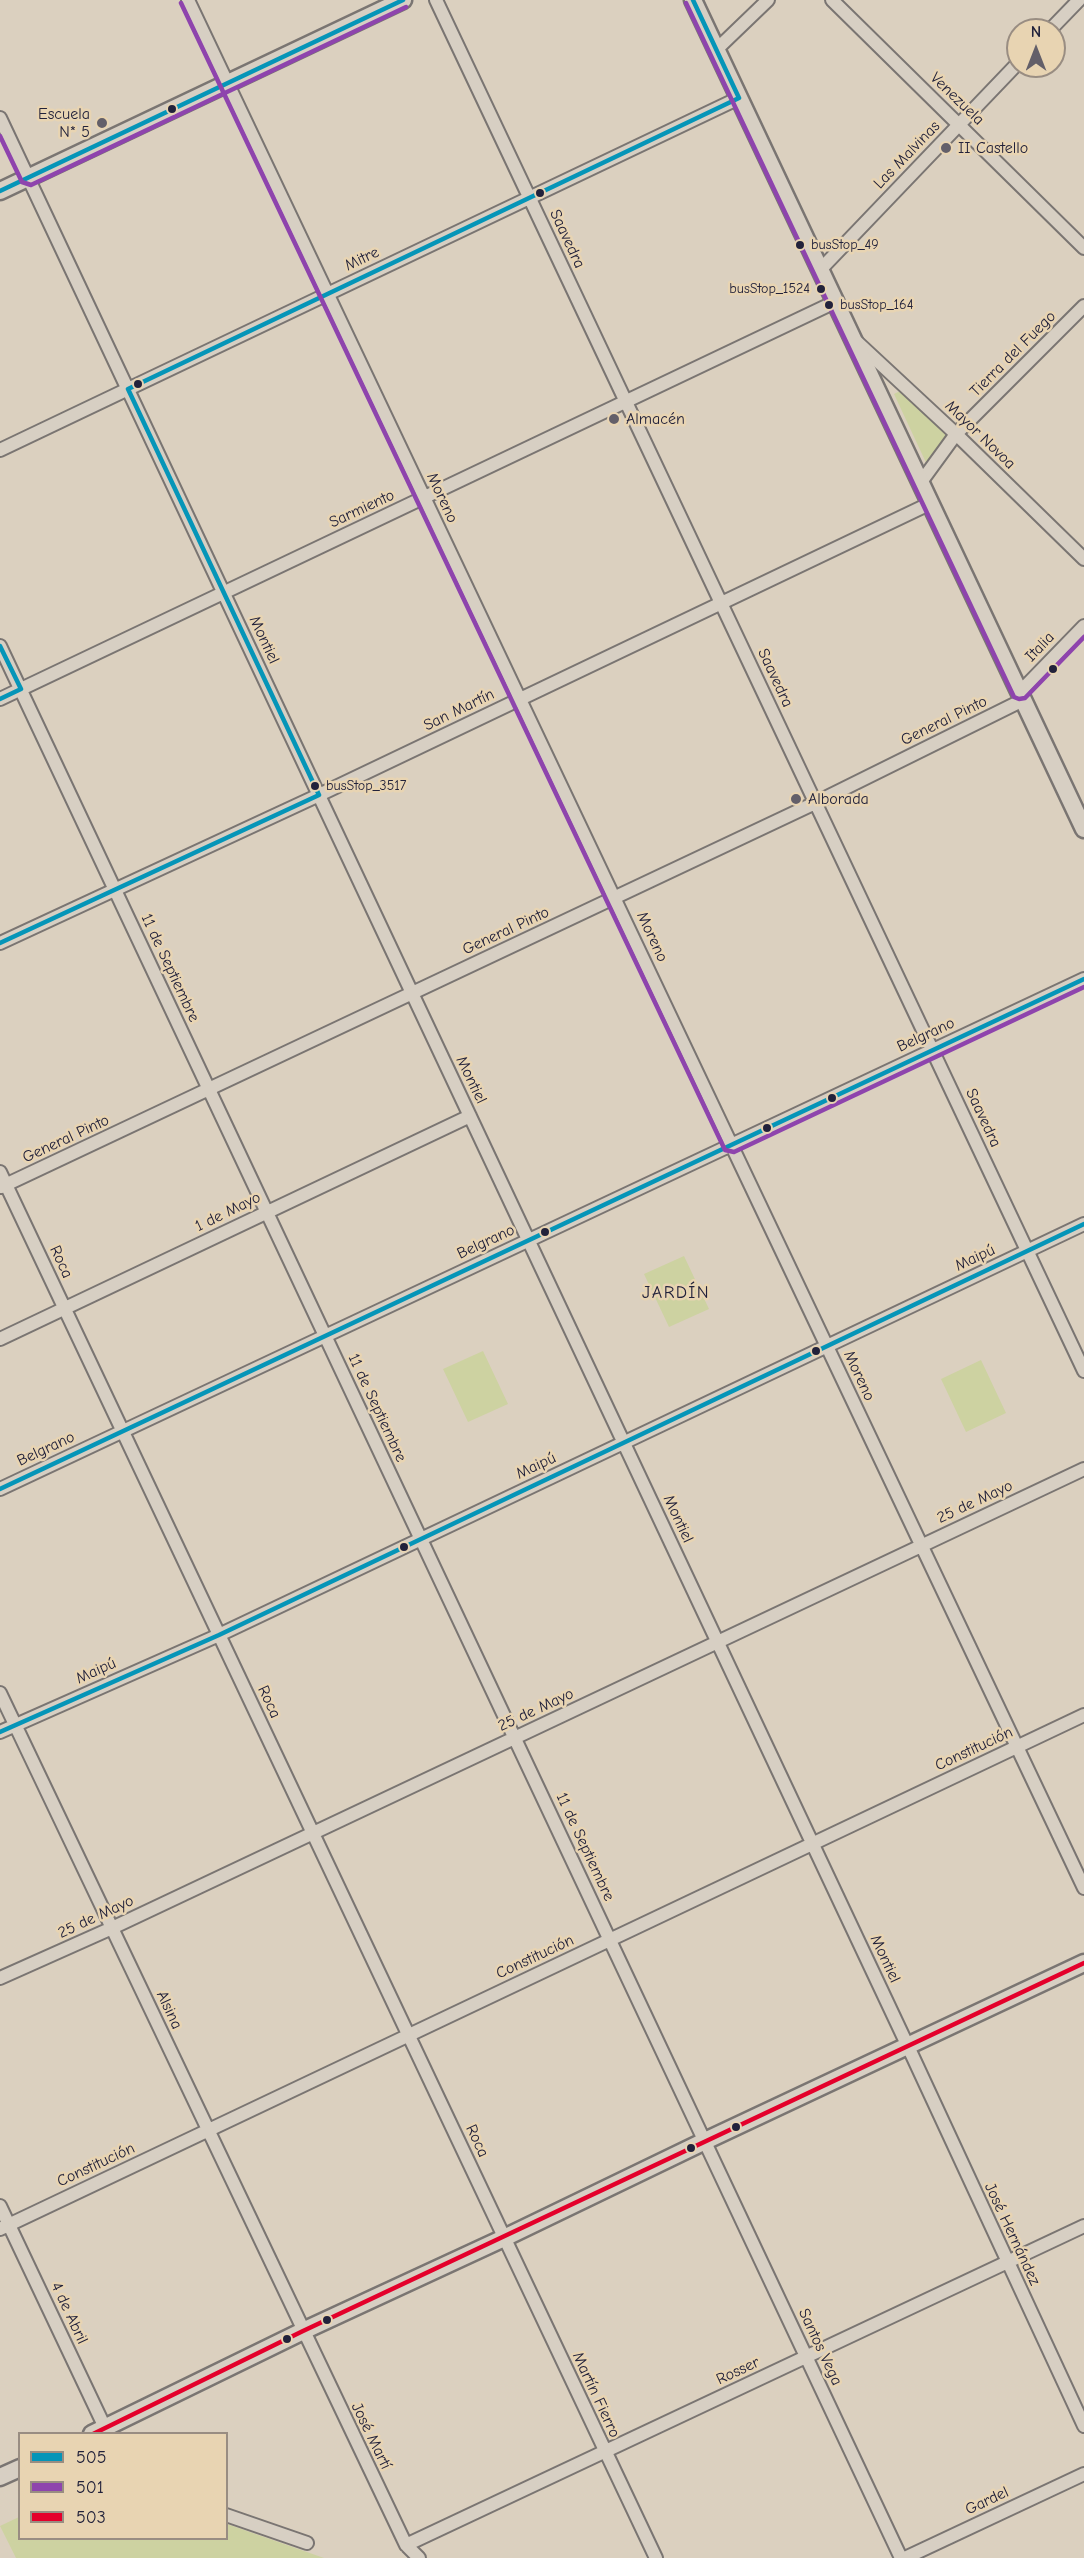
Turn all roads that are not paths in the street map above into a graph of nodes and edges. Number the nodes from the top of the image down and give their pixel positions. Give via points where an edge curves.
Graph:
1 (188, 0) edge
2 (403, 0) edge
3 (436, 0) edge
4 (693, 0) edge
5 (768, 0) edge
6 (832, 0) edge
7 (1079, 0) edge
8 (1062, 18) edge
9 (716, 50) junction
10 (1006, 75) edge
11 (227, 84) junction
12 (739, 98) junction
13 (0, 118) edge
14 (958, 124) junction
15 (28, 178) junction
16 (0, 191) edge
17 (530, 198) junction
18 (1084, 248) edge
19 (820, 270) junction
20 (327, 294) junction
21 (835, 302) junction
22 (1084, 306) edge
23 (852, 337) junction
24 (128, 389) junction
25 (626, 401) junction
26 (956, 434) junction
27 (0, 450) edge
28 (921, 482) junction
29 (424, 497) junction
30 (931, 503) junction
31 (1084, 559) edge
32 (224, 593) junction
33 (721, 603) junction
34 (1084, 626) edge
35 (0, 645) edge
36 (21, 689) junction
37 (1022, 696) junction
38 (0, 699) edge
39 (519, 699) junction
40 (319, 795) junction
41 (815, 802) junction
42 (1084, 829) edge
43 (114, 889) junction
44 (615, 897) junction
45 (0, 943) edge
46 (1084, 979) edge
47 (411, 993) junction
48 (932, 1050) junction
49 (209, 1091) junction
50 (470, 1116) junction
51 (731, 1145) junction
52 (0, 1172) edge
53 (3, 1186) edge
54 (267, 1212) junction
55 (1084, 1224) edge
56 (528, 1240) junction
57 (1028, 1251) junction
58 (65, 1308) junction
59 (326, 1336) junction
60 (0, 1339) edge
61 (827, 1347) junction
62 (1084, 1371) edge
63 (123, 1431) junction
64 (624, 1443) junction
65 (1084, 1468) edge
66 (0, 1489) edge
67 (421, 1539) junction
68 (921, 1545) junction
69 (219, 1635) junction
70 (718, 1642) junction
71 (0, 1693) edge
72 (1084, 1715) edge
73 (15, 1725) junction
74 (0, 1732) edge
75 (515, 1738) junction
76 (1017, 1747) junction
77 (313, 1833) junction
78 (813, 1843) junction
79 (1084, 1888) edge
80 (112, 1928) junction
81 (610, 1940) junction
82 (1084, 1963) edge
83 (1084, 1973) edge
84 (0, 1978) edge
85 (408, 2035) junction
86 (910, 2050) junction
87 (208, 2130) junction
88 (707, 2146) junction
89 (0, 2206) edge
90 (1084, 2226) edge
91 (4, 2227) edge
92 (506, 2242) junction
93 (1007, 2262) junction
94 (305, 2336) junction
95 (806, 2357) junction
96 (1084, 2426) edge
97 (104, 2432) edge
98 (605, 2451) junction
99 (18, 2469) edge
100 (1084, 2474) edge
101 (0, 2477) edge
102 (18, 2478) edge
103 (0, 2486) edge
104 (228, 2516) edge
105 (308, 2543) dead end
106 (406, 2545) junction
107 (419, 2558) edge
108 (656, 2558) edge
109 (903, 2558) edge

1 - 11 street, Moreno
2 - 11 main road
3 - 17 street, Saavedra
4 - 9 main road
5 - 9 street
6 - 14 street, Venezuela
7 - 8 street
9 - 12 main road
10 - 14 street, Las Malvinas
11 - 15 main road
11 - 20 street, Moreno
12 - 17 street, Mitre
12 - 19 main road
13 - 15 street, Montiel
14 - 18 street, Venezuela
14 - 19 street, Las Malvinas
15 - 16 main road
15 - 24 street, Montiel
17 - 20 street, Mitre
17 - 25 street, Saavedra
19 - 21 main road
20 - 24 street, Mitre
20 - 29 street, Moreno
21 - 23 main road
21 - 25 street, Sarmiento
22 - 26 street, Tierra del Fuego
23 - 26 street, Mayor Novoa
23 - 28 main road
24 - 27 street, Mitre
24 - 32 street, Montiel
25 - 29 street, Sarmiento
25 - 33 street, Saavedra
26 - 28 street, Tierra del Fuego
26 - 31 street, Mayor Novoa
28 - 30 main road
29 - 32 street, Sarmiento
29 - 39 street, Moreno
30 - 33 street, San Martín
30 - 37 main road
32 - 36 street, Sarmiento
32 - 40 street, Montiel
33 - 39 street, San Martín
33 - 41 street, Saavedra
34 - 37 street, Italia
35 - 36 street, 11 de Septiembre
36 - 38 street, Sarmiento
36 - 43 street, 11 de Septiembre
37 - 41 street, General Pinto
37 - 42 main road
39 - 40 street, San Martín
39 - 44 street, Moreno
40 - 43 street, San Martín
40 - 47 street, Montiel
41 - 44 street, General Pinto
41 - 48 street, Saavedra
43 - 45 street, San Martín
43 - 49 street, 11 de Septiembre
44 - 47 street, General Pinto
44 - 51 street, Moreno
46 - 48 street, Belgrano
47 - 49 street, General Pinto
47 - 50 street, Montiel
48 - 51 street, Belgrano
48 - 57 street, Saavedra
49 - 53 street, General Pinto
49 - 54 street, 11 de Septiembre
50 - 54 street, 1 de Mayo
50 - 56 street, Montiel
51 - 56 street, Belgrano
51 - 61 street, Moreno
52 - 53 street, Roca
53 - 58 street, Roca
54 - 58 street, 1 de Mayo
54 - 59 street, 11 de Septiembre
55 - 57 street, Maipú
56 - 59 street, Belgrano
56 - 64 street, Montiel
57 - 61 street, Maipú
57 - 62 street, Saavedra
58 - 60 street, 1 de Mayo
58 - 63 street, Roca
59 - 63 street, Belgrano
59 - 67 street, 11 de Septiembre
61 - 64 street, Maipú
61 - 68 street, Moreno
63 - 66 street, Belgrano
63 - 69 street, Roca
64 - 67 street, Maipú
64 - 70 street, Montiel
65 - 68 street, 25 de Mayo
67 - 69 street, Maipú
67 - 75 street, 11 de Septiembre
68 - 70 street, 25 de Mayo
68 - 76 street, Moreno
69 - 73 street, Maipú
69 - 77 street, Roca
70 - 75 street, 25 de Mayo
70 - 78 street, Montiel
71 - 73 street, Alsina
72 - 76 street, Constitución
73 - 74 street, Maipú
73 - 80 street, Alsina
75 - 77 street, 25 de Mayo
75 - 81 street, 11 de Septiembre
76 - 78 street, Constitución
76 - 79 street, Moreno
77 - 80 street, 25 de Mayo
77 - 85 street, Roca
78 - 81 street, Constitución
78 - 86 street, Montiel
80 - 84 street, 25 de Mayo
80 - 87 street, Alsina
81 - 85 street, Constitución
81 - 88 street, 11 de Septiembre
82 - 86 main road
83 - 86 main road
85 - 87 street, Constitución
85 - 92 street, Roca
86 - 88 main road
86 - 93 street, José Hernández
87 - 91 street, Constitución
87 - 94 street, Alsina
88 - 92 main road
88 - 95 street, Santos Vega
89 - 91 street, 4 de Abril
90 - 93 street, Rosser
91 - 97 street, 4 de Abril
92 - 94 main road
92 - 98 street, Martín Fierro
93 - 95 street, Rosser
93 - 96 street, José Hernández
94 - 97 main road
94 - 106 street, José Martí
95 - 98 street, Rosser
95 - 109 street, Santos Vega
98 - 106 street, Rosser
98 - 108 street, Martín Fierro
99 - 101 main road
100 - 109 street, Gardel
102 - 103 main road
104 - 105 street
106 - 107 street, José Martí

